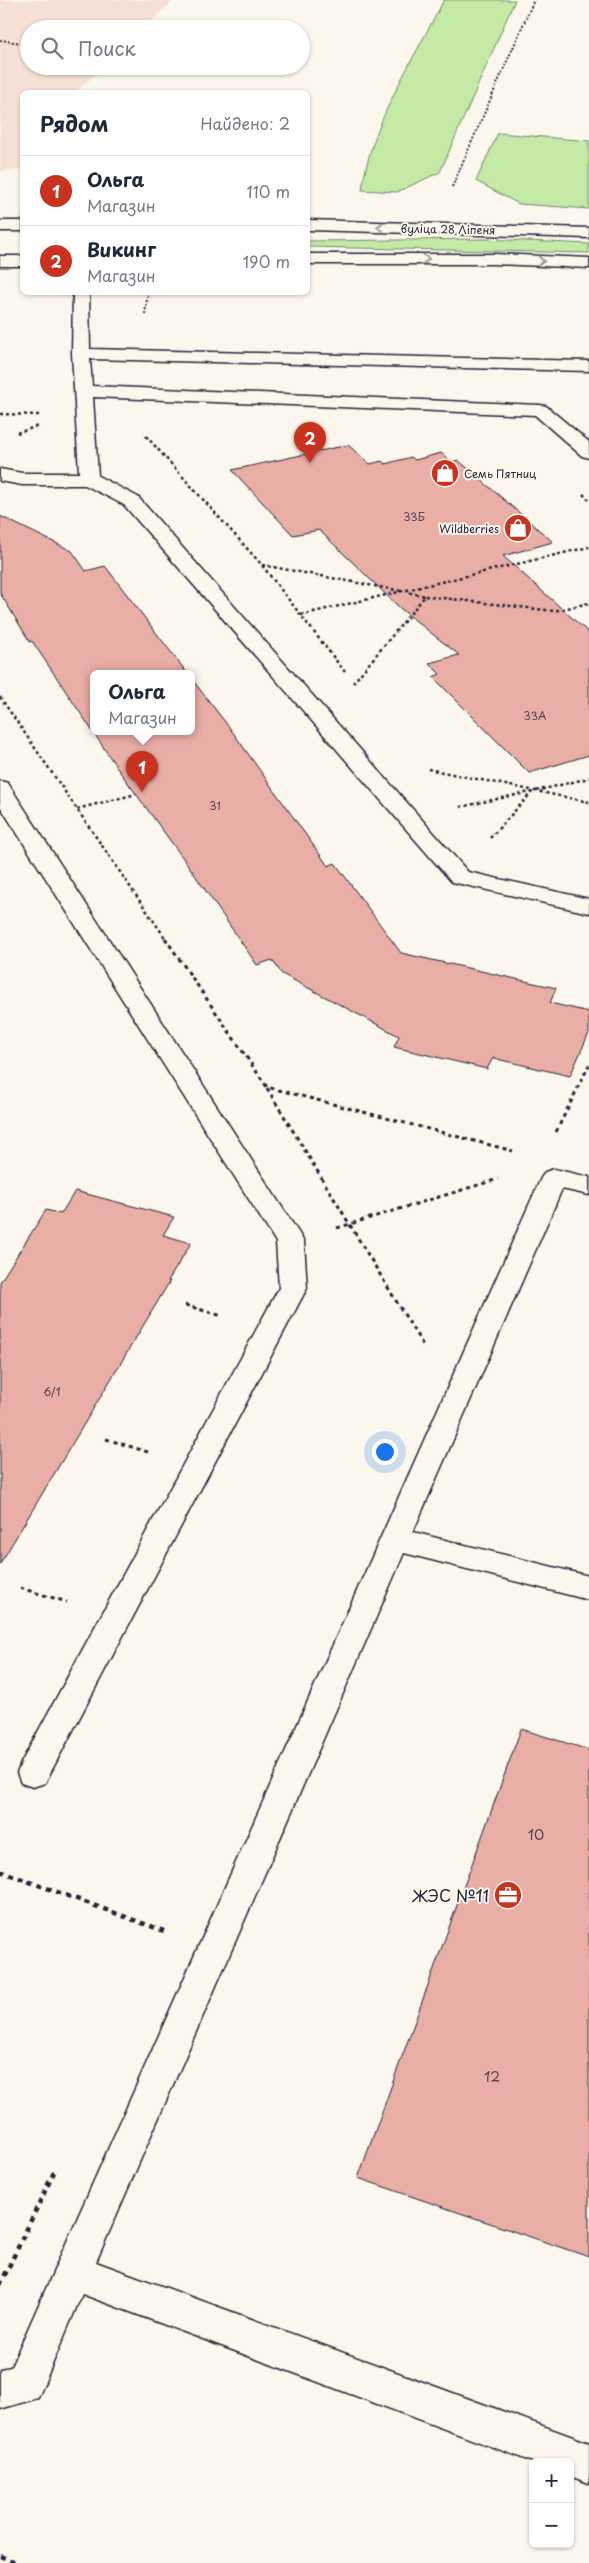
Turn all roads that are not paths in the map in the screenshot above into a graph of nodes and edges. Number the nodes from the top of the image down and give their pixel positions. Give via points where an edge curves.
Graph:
1 (0, 226) edge
2 (20, 226) edge
3 (310, 226) edge
4 (589, 233) edge
5 (310, 259) edge
6 (0, 261) edge
7 (20, 261) edge
8 (589, 263) edge
9 (80, 295) edge
10 (81, 354) junction
11 (589, 366) edge
12 (83, 391) junction
13 (589, 452) edge
14 (0, 474) edge
15 (89, 479) junction
16 (0, 788) edge
17 (589, 906) edge
18 (589, 1186) edge
19 (396, 1539) junction
20 (589, 1588) edge
21 (33, 1773) dead end
22 (73, 2272) junction
23 (0, 2389) edge
24 (589, 2463) edge

1 - 2 main road
4 -> 3 main road, вуліца 28 Ліпеня
5 -> 8 main road via 494,259
6 - 7 main road
9 - 10 main road
10 - 11 main road
10 - 12 main road
12 - 13 main road via 540,410
12 - 15 main road
14 - 15 main road via 22,479
15 - 17 main road via 131,501 460,877
16 - 21 main road via 290,1242 294,1288
18 - 19 main road via 538,1168
19 - 20 main road
19 - 22 main road
22 - 23 main road via 24,2384
22 - 24 main road

